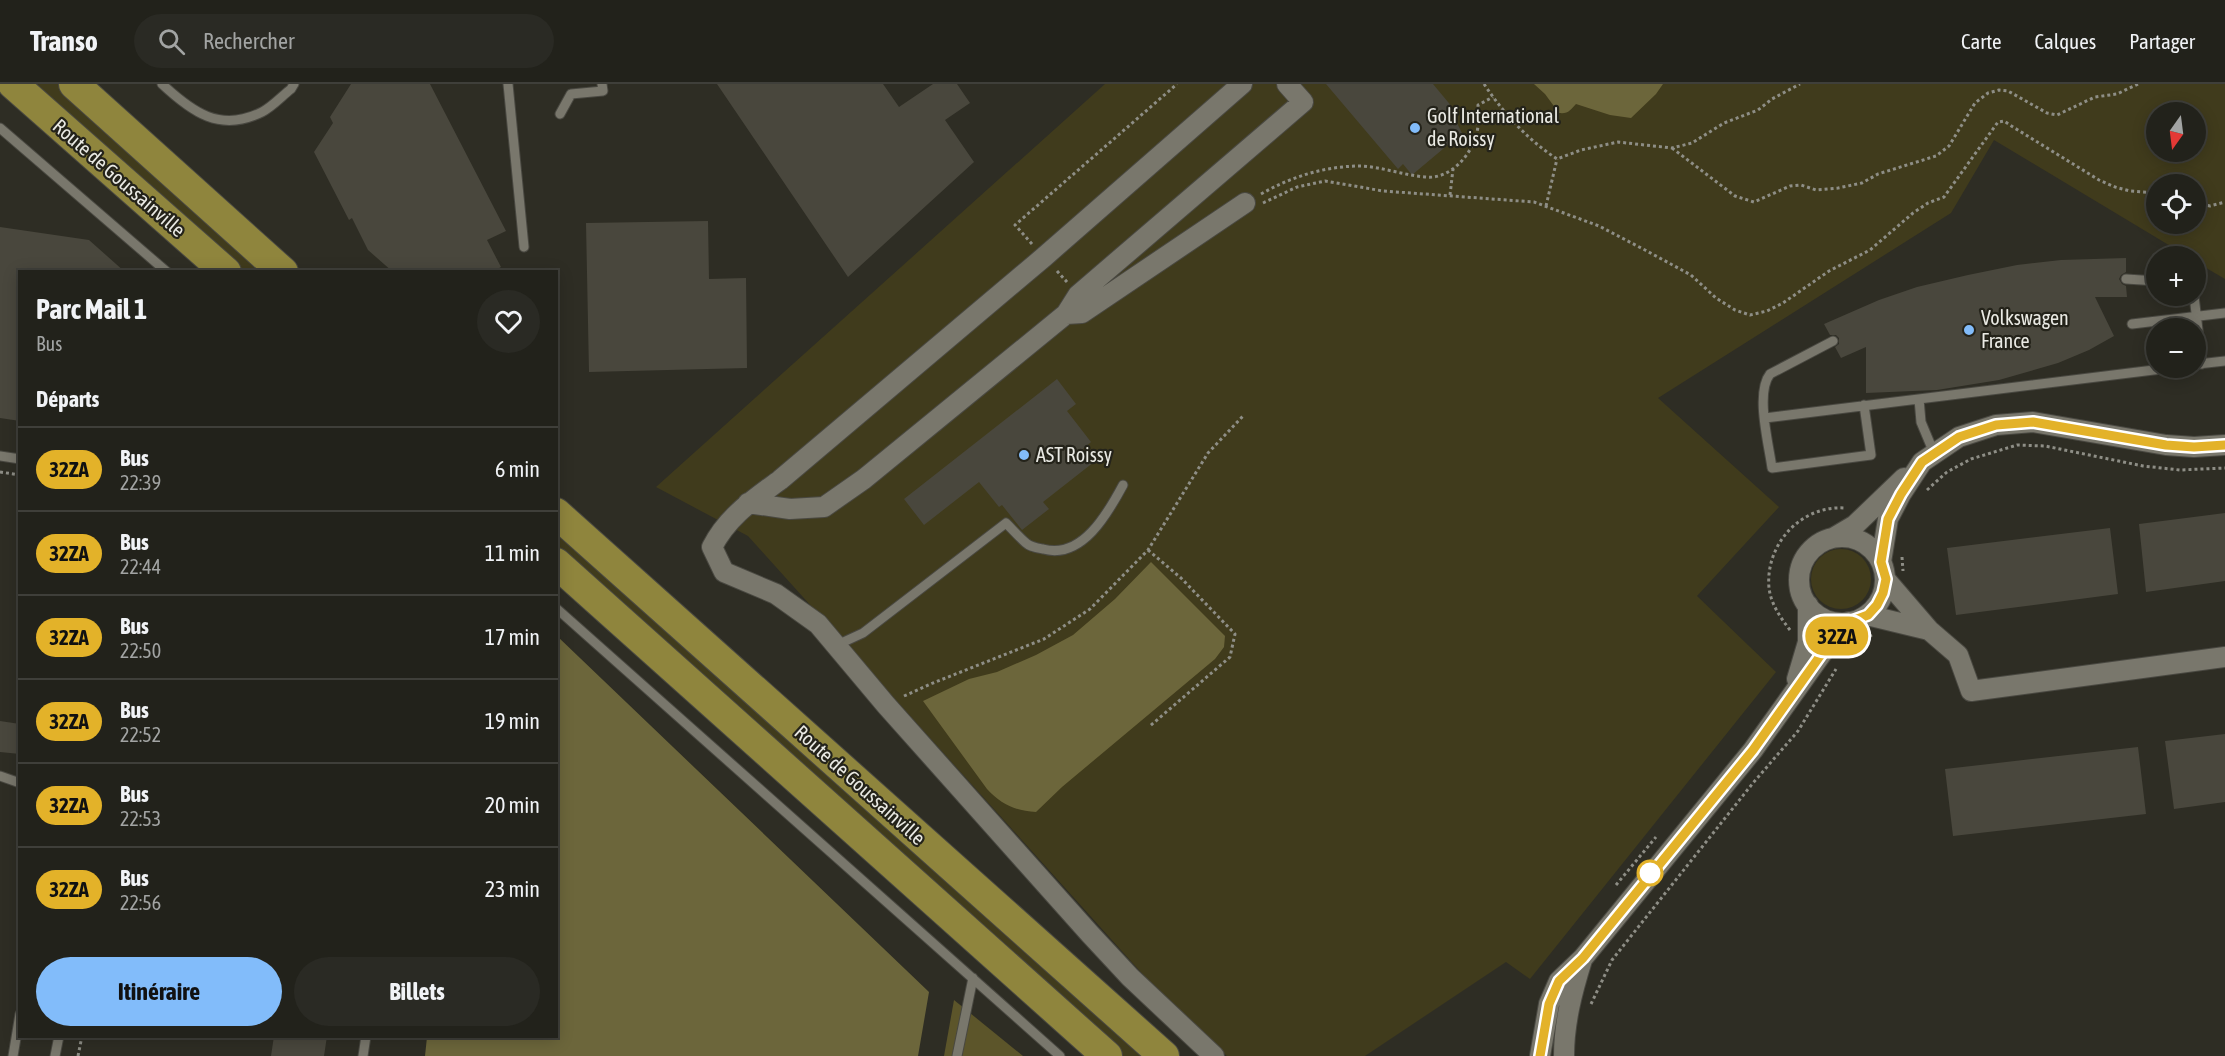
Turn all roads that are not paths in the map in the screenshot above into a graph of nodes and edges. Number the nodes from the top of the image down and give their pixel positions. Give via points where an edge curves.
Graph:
1 (13, 84) edge
2 (74, 84) edge
3 (162, 84) edge
4 (294, 84) edge
5 (508, 84) edge
6 (602, 84) edge
7 (1242, 84) edge
8 (1287, 84) edge
9 (560, 114) dead end
10 (0, 128) edge
11 (1252, 204) road end
12 (524, 247) dead end
13 (165, 270) edge
14 (224, 270) edge
15 (281, 270) edge
16 (2126, 279) dead end
17 (2146, 280) edge
18 (2196, 306) edge
19 (2225, 313) edge
20 (1066, 314) junction
21 (2197, 316) junction
22 (2132, 324) dead end
23 (1833, 341) dead end
24 (2225, 361) edge
25 (2206, 363) edge
26 (2146, 371) edge
27 (1919, 399) junction
28 (1864, 405) junction
29 (1765, 418) junction
30 (2225, 445) edge
31 (0, 456) edge
32 (1928, 457) junction
33 (18, 459) edge
34 (1123, 485) dead end
35 (748, 503) junction
36 (558, 515) edge
37 (1833, 537) junction
38 (558, 565) edge
39 (1890, 572) junction
40 (1808, 605) junction
41 (558, 610) edge
42 (1858, 618) junction
43 (1929, 630) junction
44 (837, 645) junction
45 (2225, 657) edge
46 (1793, 695) junction
47 (0, 776) edge
48 (18, 782) edge
49 (1583, 958) junction
50 (973, 978) junction
51 (18, 1026) edge
52 (58, 1038) edge
53 (366, 1038) edge
54 (1209, 1052) edge
55 (13, 1056) edge
56 (56, 1056) edge
57 (363, 1056) edge
58 (957, 1056) edge
59 (1060, 1056) edge
60 (1107, 1056) edge
61 (1164, 1056) edge
62 (1540, 1056) edge
63 (1564, 1056) edge

1 - 14 main road, Route de Goussainville
2 - 15 main road, Route de Goussainville
3 - 4 lane via 186,106 213,120 232,121 262,112
5 - 12 lane
6 - 9 lane via 603,91 571,94
7 - 35 street via 1044,257
8 - 20 street via 1303,102 1078,295
10 - 13 lane
11 - 20 street via 1082,313
16 - 17 lane
18 - 21 lane
19 - 21 lane
20 - 35 street via 864,479 824,507 790,509
21 - 22 lane
23 - 29 lane via 1770,374 1762,403
24 - 25 lane
26 - 27 lane
27 - 28 lane
27 - 32 lane
28 - 29 lane
28 - 29 lane via 1871,455 1772,468
30 - 32 street via 2166,445 2033,422 1996,425 1959,437
31 - 33 lane
32 - 37 street via 1855,525
32 - 39 street via 1888,519
34 - 44 lane via 1109,512 1088,536 1066,549 1051,552 1027,545 1006,523 863,633
35 - 44 street via 722,528 712,547 724,572 776,594 818,624
36 - 61 main road, Route de Goussainville
37 - 39 street via 1862,541
37 - 40 street via 1809,552 1802,564 1801,593
38 - 60 main road, Route de Goussainville
39 - 42 street via 1877,605
39 - 43 street
40 - 42 street via 1826,620
40 - 46 street via 1808,642
41 - 50 lane
42 - 43 street
42 - 46 street via 1825,649
43 - 45 street via 1958,655 1971,691
44 - 54 street via 886,705 1130,976
46 - 49 street via 1753,750
47 - 48 lane
49 - 62 street via 1559,981 1549,1004
49 - 63 street via 1570,998
50 - 58 lane
50 - 59 lane
51 - 55 lane
52 - 56 lane
53 - 57 lane

